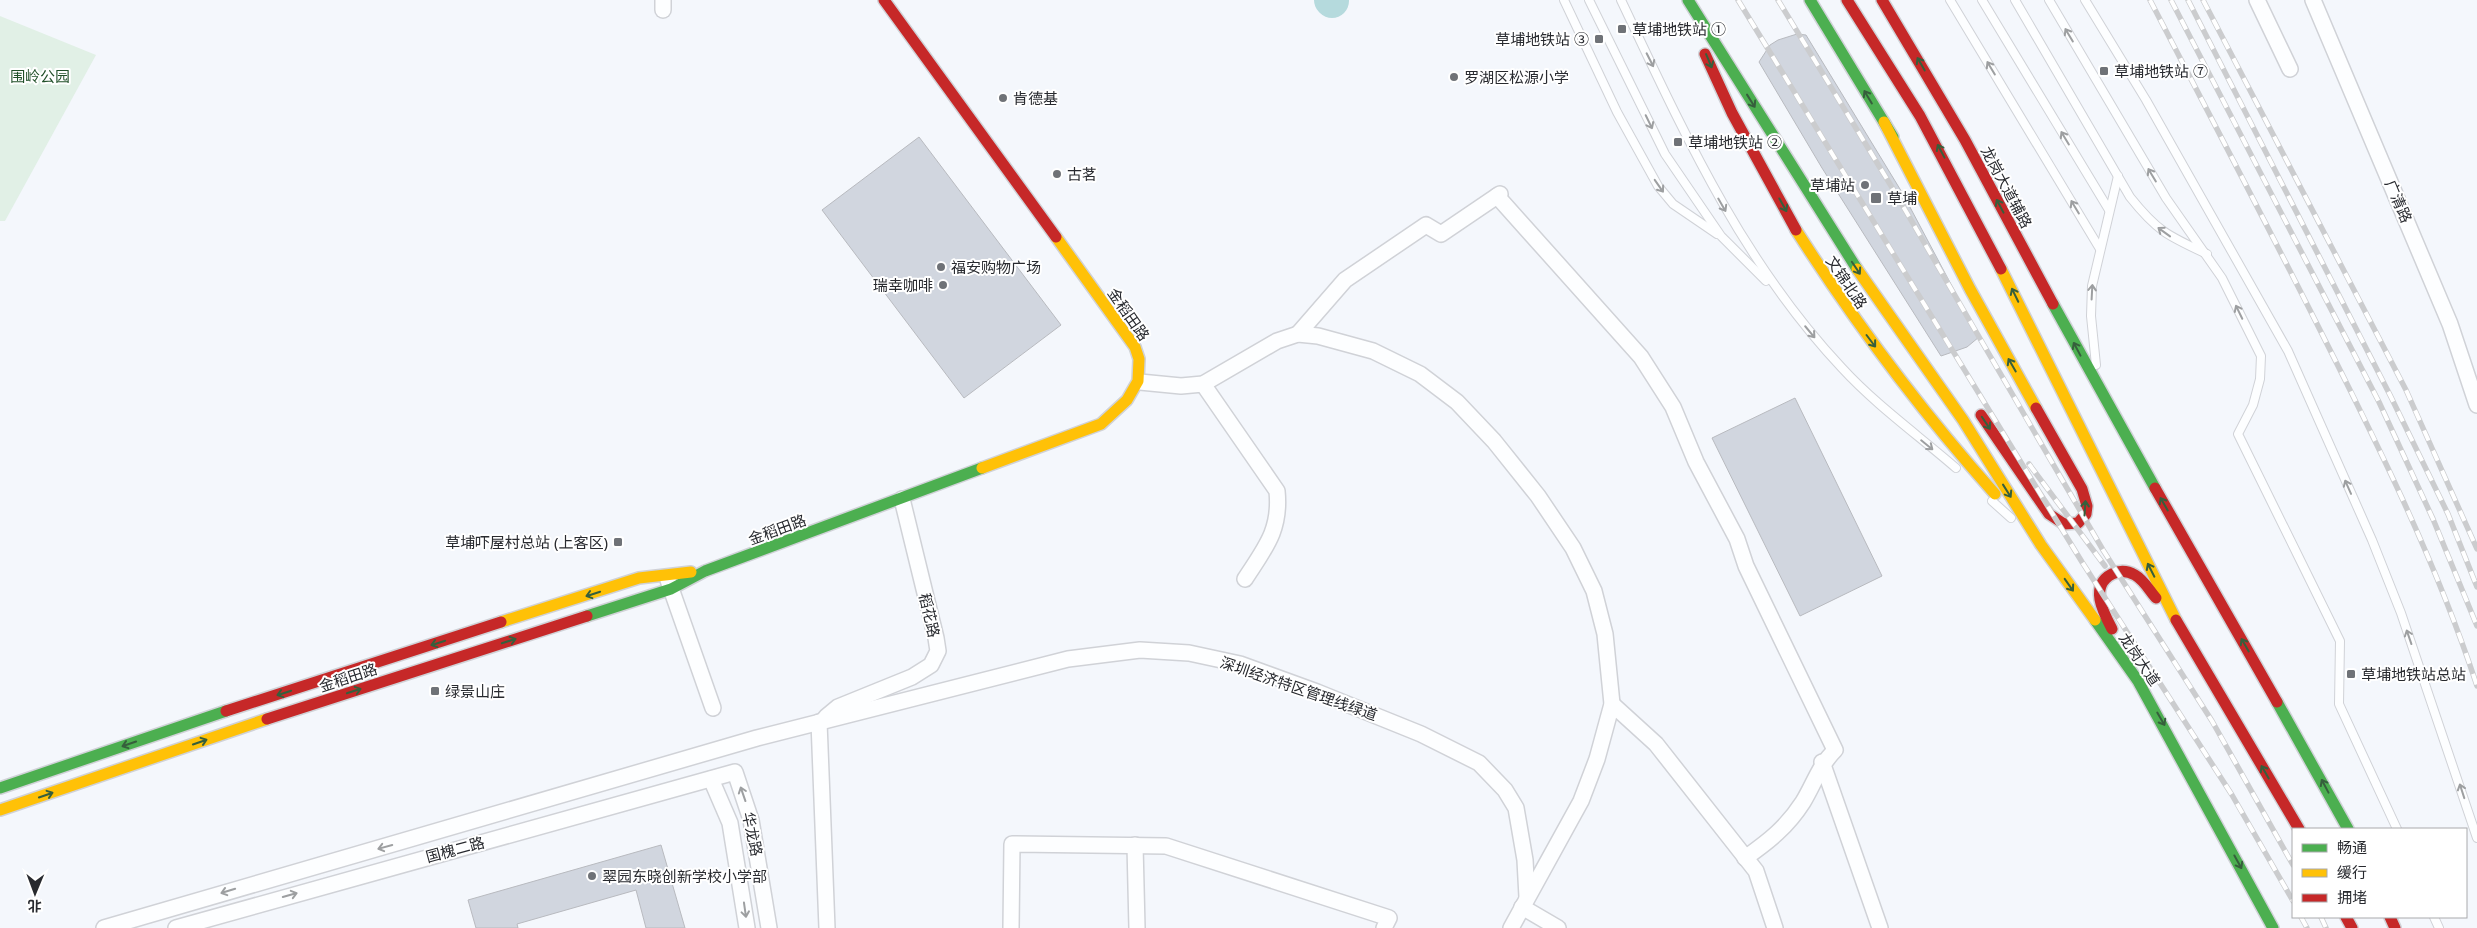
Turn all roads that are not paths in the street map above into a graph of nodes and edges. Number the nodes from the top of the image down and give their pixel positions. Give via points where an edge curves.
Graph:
1 (884, 0) edge
2 (1564, 0) edge
3 (1589, 0) edge
4 (1621, 0) edge
5 (1683, 0) edge
6 (1688, 0) edge
7 (1810, 0) edge
8 (1847, 0) edge
9 (1882, 0) edge
10 (1950, 0) edge
11 (1982, 0) edge
12 (2014, 0) edge
13 (2049, 0) edge
14 (2085, 0) edge
15 (2257, 0) edge
16 (2313, 0) edge
17 (2290, 69) dead end
18 (1884, 122) junction
19 (2118, 176) junction
20 (1806, 191) junction
21 (2109, 210) junction
22 (1721, 236) junction
23 (2100, 249) junction
24 (2208, 254) junction
25 (1966, 256) dead end
26 (1880, 280) dead end
27 (1780, 294) junction
28 (1298, 334) junction
29 (2043, 381) dead end
30 (1140, 382) junction
31 (1203, 384) junction
32 (2100, 392) junction
33 (1972, 403) dead end
34 (2477, 405) edge
35 (1963, 420) joint
36 (1964, 476) dead end
37 (2105, 481) junction
38 (1978, 489) dead end
39 (902, 500) junction
40 (2041, 545) junction
41 (1245, 579) dead end
42 (669, 582) junction
43 (2177, 622) junction
44 (2138, 681) junction
45 (1612, 704) junction
46 (713, 708) dead end
47 (819, 722) junction
48 (1822, 762) junction
49 (735, 772) joint
50 (711, 779) junction
51 (0, 788) edge
52 (0, 810) edge
53 (2298, 828) edge
54 (2347, 828) edge
55 (2397, 828) edge
56 (432, 834) junction
57 (2477, 838) edge
58 (1135, 845) junction
59 (438, 853) junction
60 (1745, 858) junction
61 (1525, 902) junction
62 (104, 928) edge
63 (176, 928) edge
64 (747, 928) edge
65 (769, 928) edge
66 (827, 928) edge
67 (1011, 928) edge
68 (1136, 928) edge
69 (1384, 928) edge
70 (1511, 928) edge
71 (1558, 928) edge
72 (1775, 928) edge
73 (1880, 928) edge
74 (2273, 928) edge

1 - 30 main road, 金稻田路 via 1135,347 1139,357
2 -> 22 lane via 1617,112 1658,186 1673,204
3 -> 22 lane via 1665,154
4 -> 27 lane via 1719,200
5 -> 40 main road, 文锦北路 via 1728,106 1828,283 1966,464
6 -> 20 main road, 文锦北路
18 -> 7 main road
37 -> 8 main road via 2008,280 1938,146 1884,54
32 -> 9 main road, 龙岗大道辅路 via 1965,140
23 -> 10 lane
21 -> 11 lane
12 - 19 lane
24 -> 13 lane via 2166,198
57 -> 14 lane via 2401,613 2288,351 2146,100
15 - 17 street
16 - 34 street, 广清路 via 2450,324
18 - 25 main road
33 -> 18 main road via 2049,514 2062,525 2080,523 2087,507 2078,481 1998,342
19 - 21 lane
24 -> 19 lane via 2166,235 2148,220
20 - 26 main road
20 -> 35 main road, 文锦北路
21 - 23 lane
22 - 27 lane
32 -> 23 lane via 2091,316 2092,286
55 -> 24 lane via 2339,704 2340,641 2238,434 2253,405 2260,379 2260,356
27 -> 36 lane via 1842,369
28 - 31 street via 1277,342
28 - 45 street via 1373,351 1420,374 1457,402 1494,441 1538,496 1572,548 1594,591 1606,634
28 - 48 street via 1345,280 1426,225 1441,234 1498,195 1642,357 1673,407 1696,462 1738,540 1746,566 1835,750
29 - 37 main road
30 - 31 street via 1181,386
30 - 39 main road, 金稻田路 via 1128,401 1102,424
31 - 41 street via 1277,491 1279,510 1273,536
54 -> 32 main road
35 -> 40 main road, 龙岗大道
43 -> 37 main road
38 - 40 lane
39 - 42 main road, 金稻田路
39 - 47 street, 稻花路 via 938,652 931,666 838,707
40 -> 44 main road, 龙岗大道
42 - 46 street
42 -> 51 main road, 金稻田路 via 639,578
52 -> 42 main road, 金稻田路
43 - 44 main road via 2131,572 2120,571 2106,576 2100,587 2101,606
53 -> 43 main road
44 -> 74 main road, 龙岗大道
45 - 60 street via 1656,744
45 - 61 street via 1581,802
47 - 56 street, 深圳经济特区管理线绿道
47 - 61 street, 深圳经济特区管理线绿道 via 1068,659 1140,650 1189,653 1240,664 1422,734 1479,763 1505,790 1516,808 1525,860
47 - 66 street
48 - 60 street via 1803,802 1779,833
48 - 73 street
49 - 50 street, 国槐二路
65 -> 49 street, 华龙路 via 751,820
50 - 59 street, 国槐二路
50 -> 64 street, 华龙路 via 730,823
56 - 59 street
56 -> 62 street, 国槐二路 via 262,880
58 - 67 street via 1012,844
58 - 68 street
58 - 69 street via 1166,846 1388,918
63 -> 59 street, 国槐二路
60 - 72 street via 1756,871
61 - 70 street
61 - 71 street

